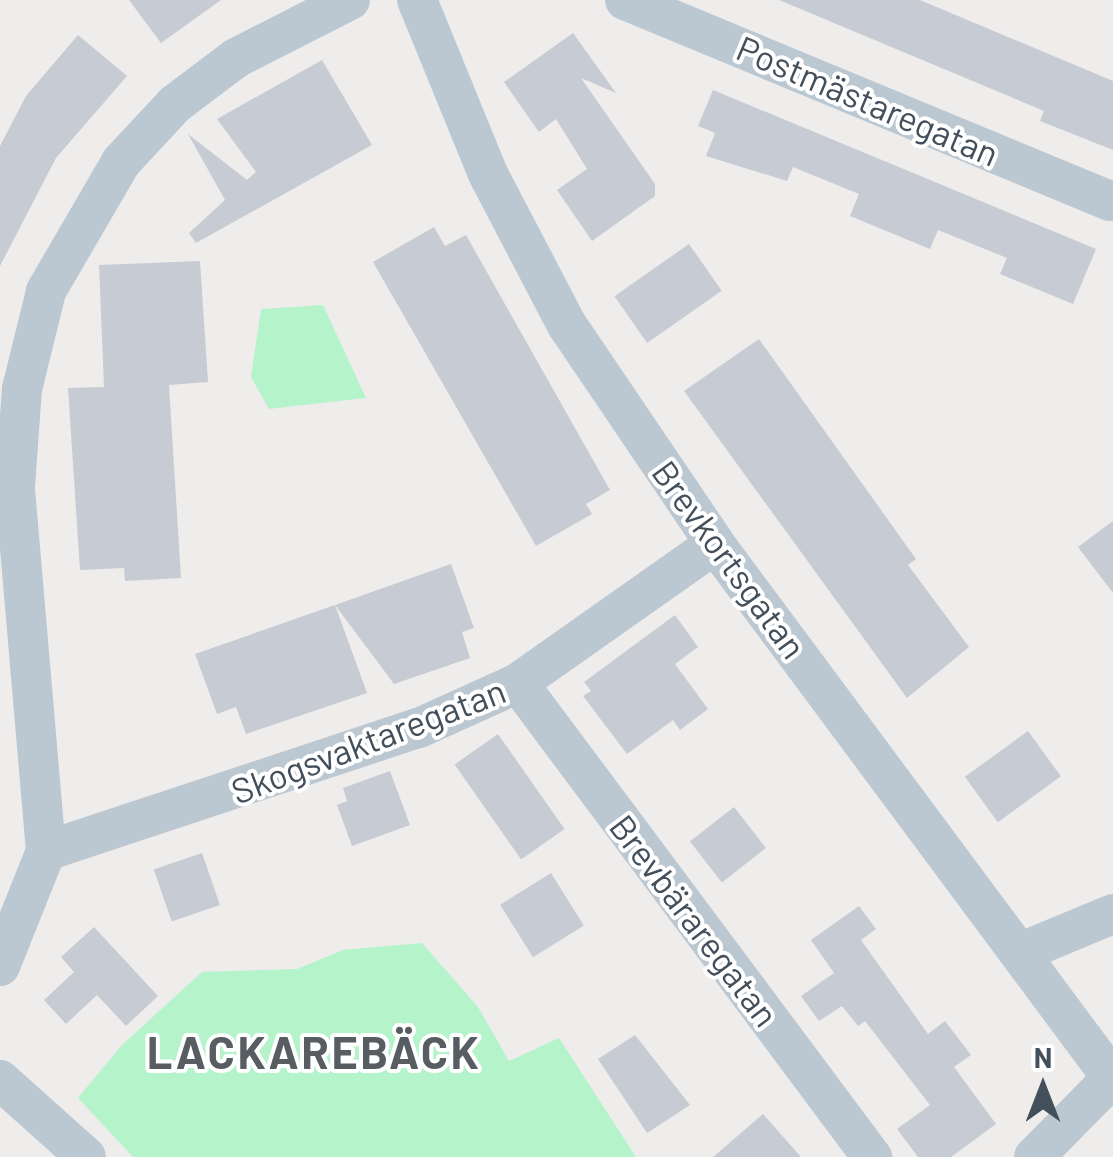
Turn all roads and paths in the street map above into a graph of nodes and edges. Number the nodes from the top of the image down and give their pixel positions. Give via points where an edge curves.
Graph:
1 (350, 0) edge
2 (417, 0) edge
3 (626, 0) edge
4 (1110, 201) dead end
5 (714, 544) junction
6 (518, 683) junction
7 (46, 851) junction
8 (1113, 914) edge
9 (1024, 951) junction
10 (0, 966) edge
11 (1112, 1078) edge
12 (0, 1080) edge
13 (78, 1154) edge
14 (872, 1157) edge
15 (1034, 1157) edge

1 - 7 street via 236,58 174,104 121,162 46,292 22,390 15,486
2 - 5 street, Brevkortsgatan via 488,174 567,326
3 - 4 street, Postmästaregatan
5 - 6 street, Skogsvaktaregatan
5 - 9 street, Brevkortsgatan
6 - 7 street, Skogsvaktaregatan via 419,728
6 - 14 street, Brevbäraregatan
7 - 10 street
8 - 9 street
9 - 11 street, Brevkortsgatan
11 - 15 street
12 - 13 street

